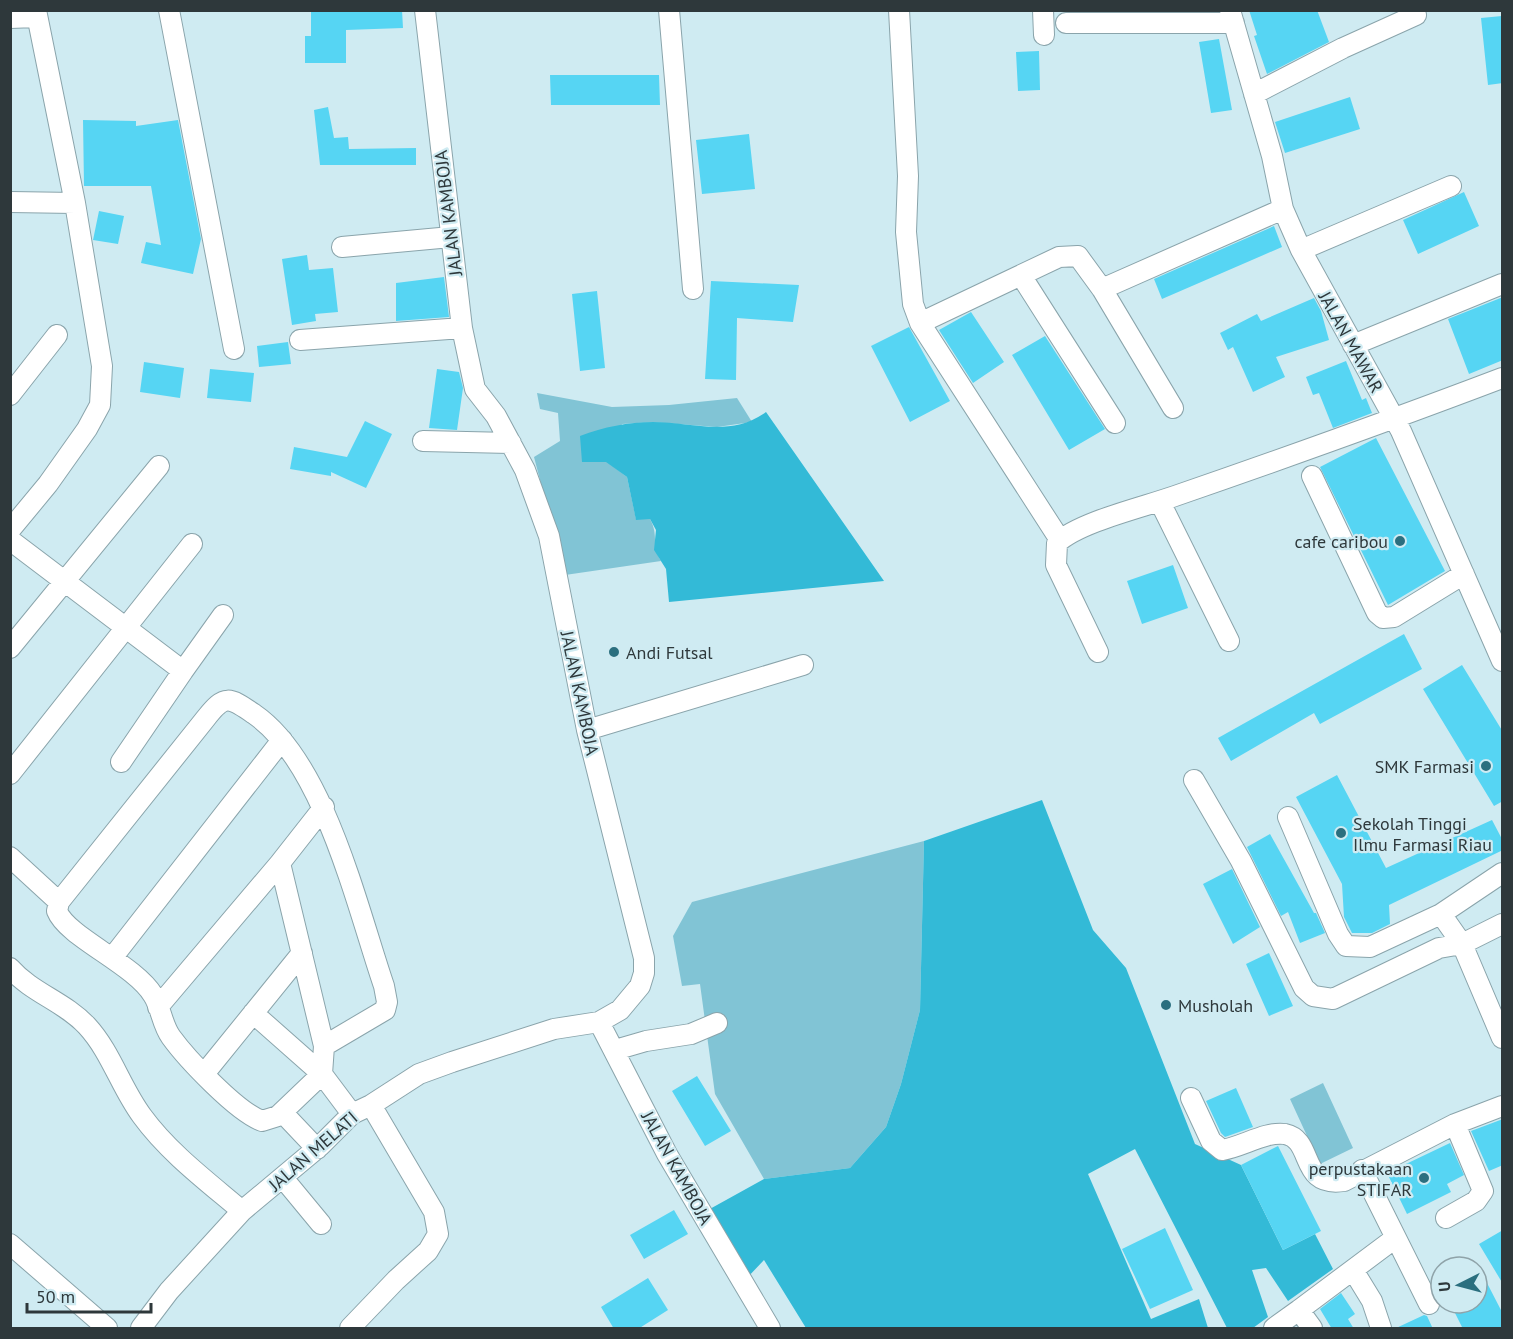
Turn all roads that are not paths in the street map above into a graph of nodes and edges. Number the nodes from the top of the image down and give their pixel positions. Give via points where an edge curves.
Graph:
1 (169, 10) edge
2 (425, 10) edge
3 (669, 10) edge
4 (899, 10) edge
5 (1043, 10) edge
6 (36, 14) edge
7 (1416, 15) dead end
8 (1232, 17) edge
9 (10, 18) edge
10 (1066, 23) dead end
11 (1044, 35) dead end
12 (1254, 94) junction
13 (1451, 186) dead end
14 (10, 202) edge
15 (75, 203) junction
16 (1283, 209) junction
17 (451, 237) junction
18 (342, 247) dead end
19 (1300, 250) junction
20 (1023, 277) junction
21 (1503, 284) edge
22 (693, 289) dead end
23 (1102, 289) junction
24 (920, 323) junction
25 (462, 328) junction
26 (57, 335) dead end
27 (300, 340) dead end
28 (1353, 345) junction
29 (234, 349) dead end
30 (1503, 378) edge
31 (10, 395) edge
32 (1173, 408) dead end
33 (1394, 420) junction
34 (1115, 423) dead end
35 (423, 441) dead end
36 (511, 443) junction
37 (159, 466) dead end
38 (1312, 476) dead end
39 (1160, 501) junction
40 (10, 530) edge
41 (10, 540) edge
42 (1060, 540) junction
43 (192, 544) dead end
44 (1464, 574) junction
45 (65, 580) junction
46 (223, 615) dead end
47 (126, 630) junction
48 (1229, 641) dead end
49 (10, 648) edge
50 (1098, 652) dead end
51 (1503, 661) edge
52 (803, 665) dead end
53 (183, 670) junction
54 (587, 730) junction
55 (282, 740) junction
56 (121, 762) dead end
57 (10, 774) edge
58 (1194, 780) dead end
59 (324, 807) junction
60 (1288, 817) dead end
61 (10, 858) edge
62 (280, 863) junction
63 (1502, 874) edge
64 (59, 902) junction
65 (1503, 910) edge
66 (1441, 914) junction
67 (1503, 924) edge
68 (1458, 939) junction
69 (302, 953) junction
70 (111, 958) junction
71 (10, 968) edge
72 (158, 1007) junction
73 (253, 1013) junction
74 (599, 1022) junction
75 (717, 1023) dead end
76 (1503, 1038) edge
77 (324, 1046) junction
78 (615, 1050) junction
79 (204, 1074) junction
80 (322, 1074) junction
81 (1191, 1098) dead end
82 (371, 1106) junction
83 (1503, 1106) edge
84 (282, 1112) junction
85 (352, 1114) junction
86 (1455, 1124) junction
87 (316, 1149) junction
88 (1362, 1170) junction
89 (283, 1178) junction
90 (242, 1211) junction
91 (1446, 1218) dead end
92 (321, 1224) dead end
93 (1394, 1239) junction
94 (10, 1244) edge
95 (1353, 1270) junction
96 (1429, 1304) dead end
97 (1299, 1310) junction
98 (107, 1329) edge
99 (141, 1329) edge
100 (350, 1329) edge
101 (770, 1329) edge
102 (1274, 1329) edge
103 (1312, 1329) edge
104 (1381, 1329) edge

1 - 29 street
2 - 17 street, JALAN KAMBOJA
3 - 22 street
4 - 24 street via 908,176 906,232 913,304
5 - 11 street
6 - 9 street
6 - 15 street
7 - 12 street
8 - 10 street
8 - 12 street, JALAN MAWAR
12 - 16 street, JALAN MAWAR
13 - 19 street
14 - 15 street
15 - 40 street via 102,366 100,405 55,475
16 - 19 street, JALAN MAWAR
16 - 23 street
17 - 18 street
17 - 25 street, JALAN KAMBOJA
19 - 28 street, JALAN MAWAR
20 - 23 street via 1059,257 1073,255 1087,265
20 - 24 street
20 - 34 street
21 - 28 street
23 - 32 street
24 - 42 street
25 - 27 street
25 - 36 street, JALAN KAMBOJA via 475,389
26 - 31 street
28 - 33 street, JALAN MAWAR
30 - 33 street
33 - 39 street
33 - 44 street, JALAN MAWAR
35 - 36 street
36 - 54 street, JALAN KAMBOJA via 538,500 549,536
37 - 45 street
38 - 44 street via 1377,613 1383,618 1394,617
39 - 42 street via 1075,529
39 - 48 street
41 - 45 street
42 - 50 street via 1056,565
43 - 47 street
44 - 51 street, JALAN MAWAR
45 - 47 street
45 - 49 street
46 - 53 street
47 - 53 street
47 - 57 street
52 - 54 street
53 - 56 street
54 - 74 street, JALAN KAMBOJA via 644,958 640,986 620,1010
55 - 59 street
55 - 64 street via 234,700 218,703
55 - 70 street
58 - 68 street via 1241,861 1304,988 1313,996 1333,999
59 - 62 street
59 - 77 street via 387,1002 378,1016
60 - 66 street via 1346,946 1370,947
61 - 64 street
62 - 69 street
62 - 72 street
63 - 66 street
64 - 70 street via 57,910 63,920
65 - 68 street
66 - 68 street
67 - 68 street
68 - 76 street
69 - 73 street
69 - 77 street
70 - 72 street via 129,968 153,995
71 - 90 street via 36,992 88,1027 142,1116 184,1161
72 - 79 street via 170,1036
73 - 79 street
73 - 80 street
74 - 78 street, JALAN KAMBOJA
74 - 82 street, JALAN MELATI via 554,1029 419,1074
75 - 78 street via 691,1034
77 - 80 street
78 - 101 street, JALAN KAMBOJA via 667,1154
79 - 84 street via 253,1118 267,1121
80 - 84 street
80 - 85 street
81 - 88 street via 1211,1141 1222,1150 1283,1134 1298,1140 1311,1170 1323,1181 1344,1181
82 - 85 street, JALAN MELATI
82 - 100 street via 434,1212 438,1234 428,1251
83 - 86 street
84 - 87 street
85 - 87 street, JALAN MELATI
86 - 88 street
86 - 91 street via 1483,1191 1476,1201
87 - 89 street, JALAN MELATI
88 - 93 street
89 - 90 street, JALAN MELATI
89 - 92 street
90 - 99 street, JALAN MELATI via 169,1291
93 - 95 street
93 - 96 street
94 - 98 street
95 - 97 street
95 - 104 street via 1372,1301
97 - 102 street
97 - 103 street

